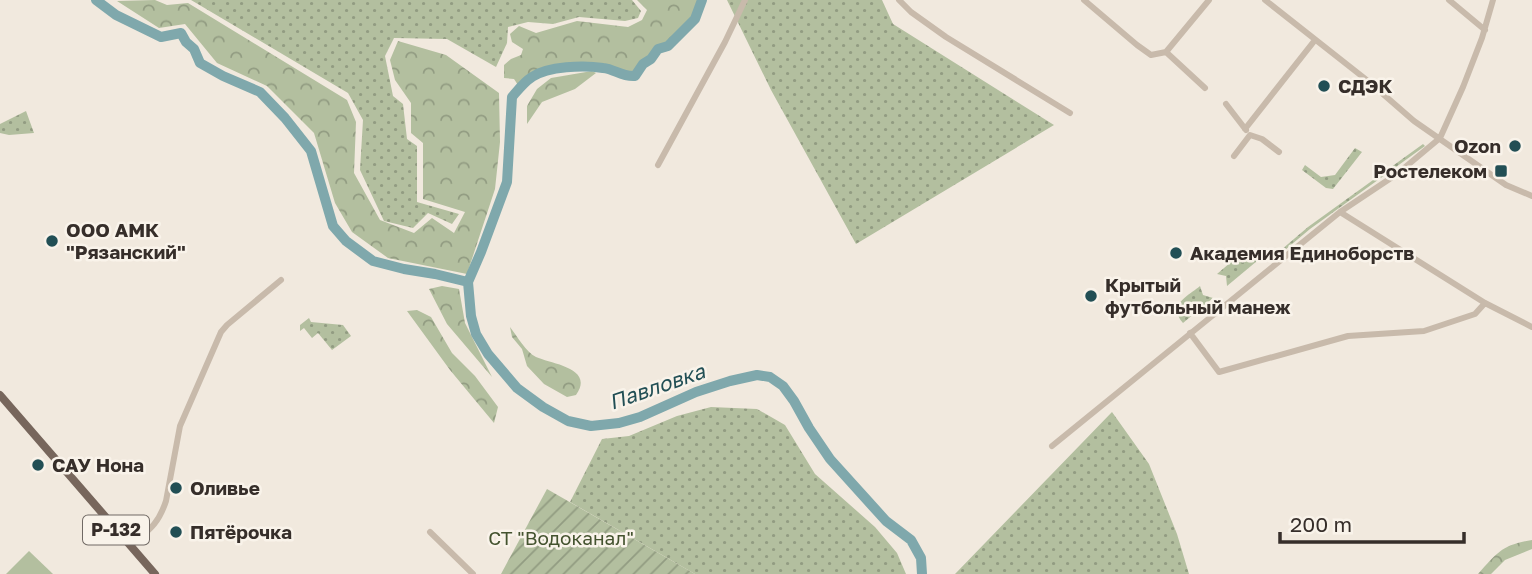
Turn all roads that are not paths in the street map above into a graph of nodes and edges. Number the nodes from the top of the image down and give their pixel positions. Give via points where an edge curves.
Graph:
1 (746, 0) edge
2 (899, 0) edge
3 (1084, 0) edge
4 (1209, 0) edge
5 (1265, 0) edge
6 (1449, 0) edge
7 (1493, 0) edge
8 (1485, 30) junction
9 (1315, 40) junction
10 (1166, 52) junction
11 (1205, 88) dead end
12 (1226, 104) dead end
13 (1070, 113) dead end
14 (1245, 129) junction
15 (1250, 135) junction
16 (1440, 138) junction
17 (1279, 152) dead end
18 (1234, 156) dead end
19 (659, 165) dead end
20 (1532, 196) edge
21 (1340, 212) junction
22 (281, 280) dead end
23 (1486, 303) junction
24 (1532, 327) edge
25 (1190, 333) junction
26 (0, 395) edge
27 (1052, 446) dead end
28 (430, 532) dead end
29 (130, 546) junction
30 (155, 574) edge
31 (473, 574) edge

1 - 19 street
2 - 13 street via 946,37
3 - 10 street via 1144,50
4 - 10 street
5 - 9 street
6 - 8 street
7 - 8 street
8 - 16 street
9 - 14 street
9 - 16 street
10 - 11 street
12 - 14 street
14 - 15 street
15 - 17 street
15 - 18 street
16 - 20 street via 1506,185
16 - 21 street
21 - 23 street
21 - 25 street
22 - 29 street via 221,332 180,426 158,522
23 - 24 street
23 - 25 street via 1475,314 1424,331 1348,336 1219,372
25 - 27 street
26 - 29 main road, Р-132
28 - 31 street
29 - 30 main road, Р-132

